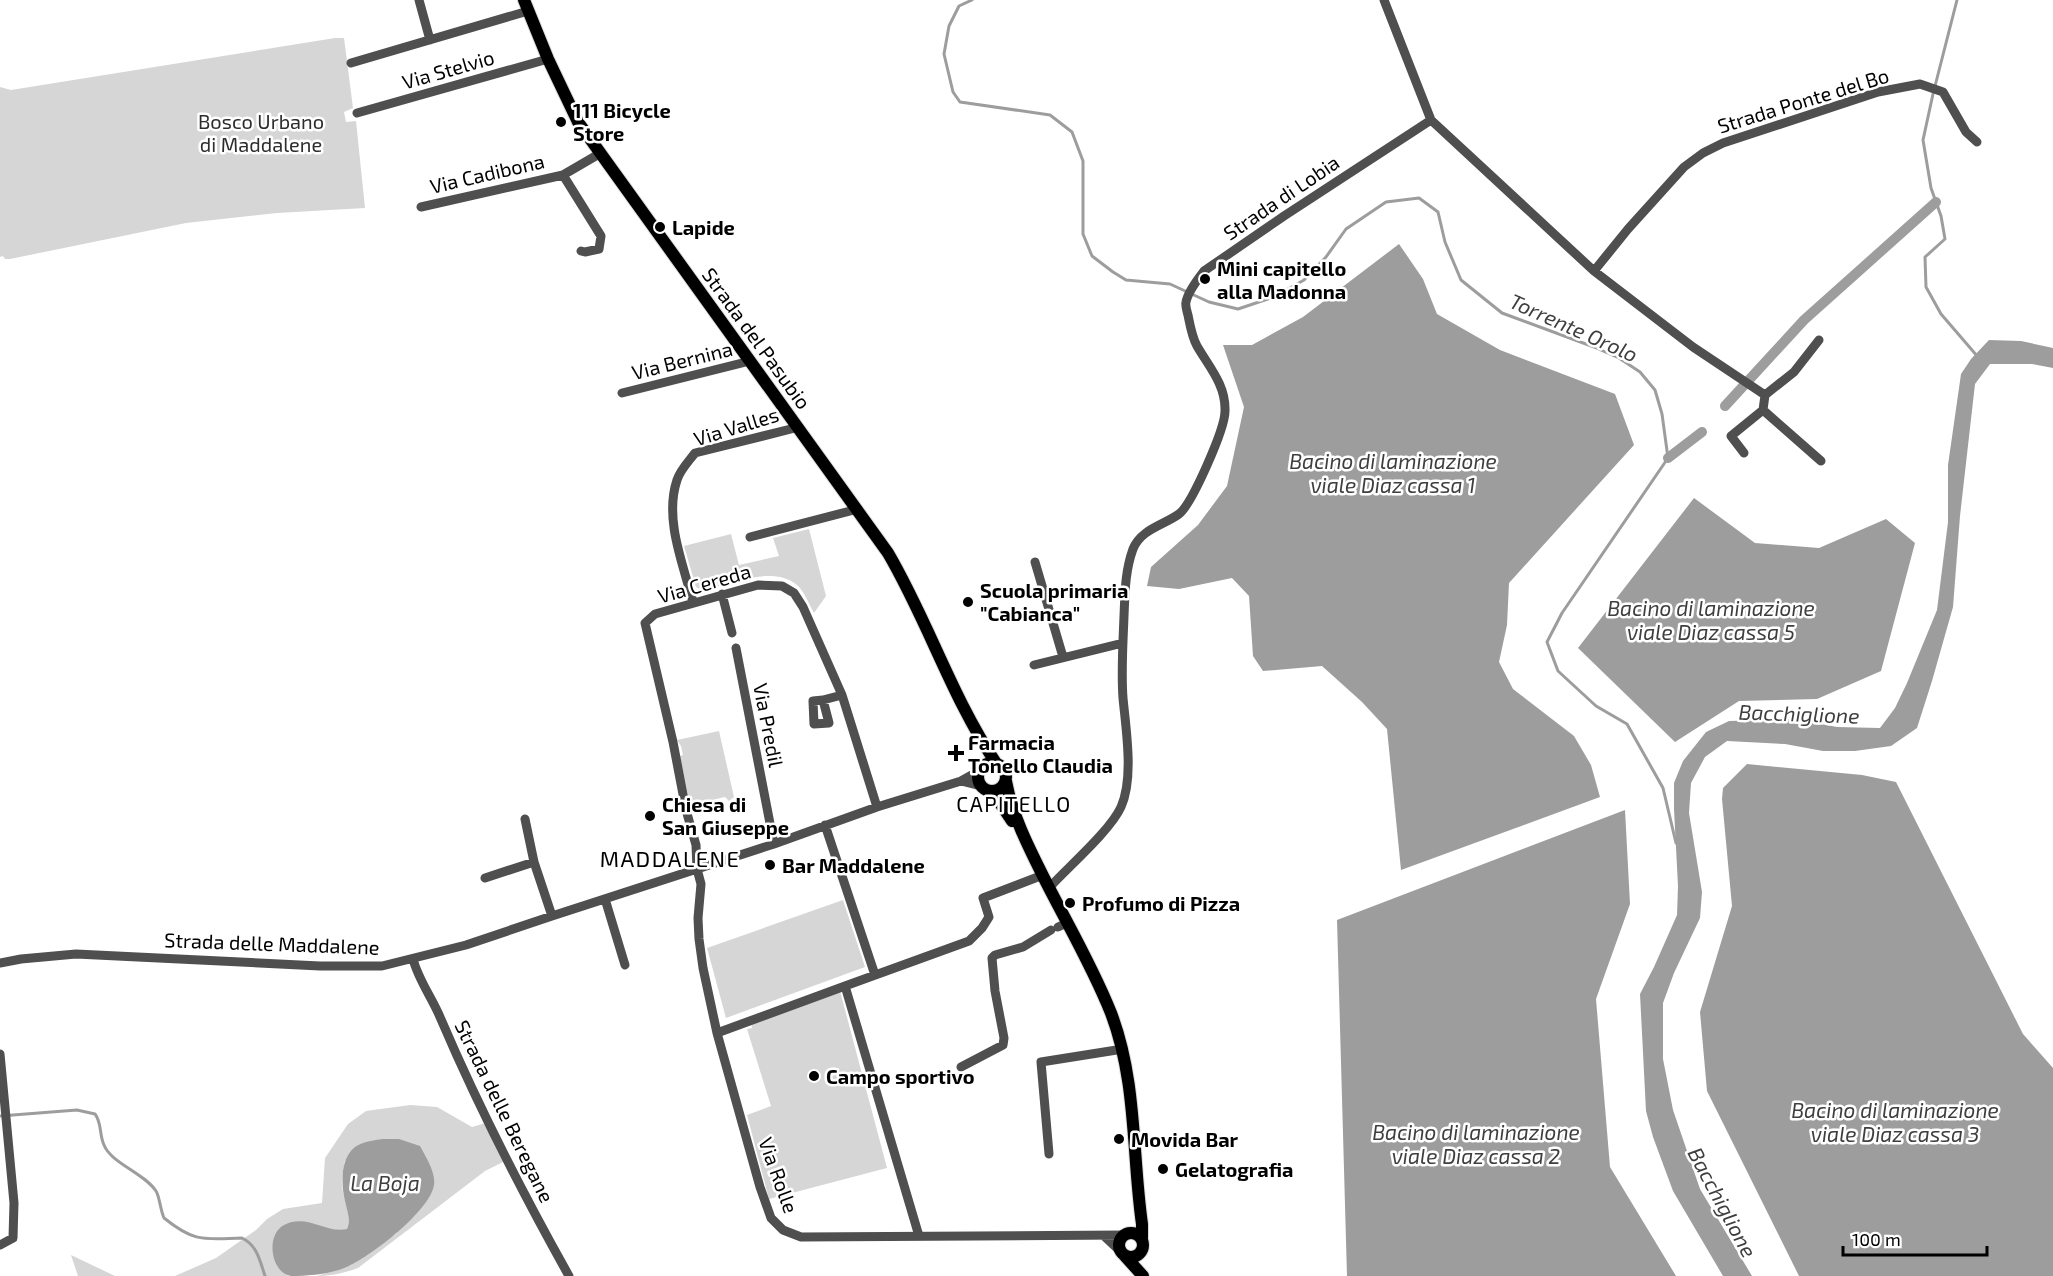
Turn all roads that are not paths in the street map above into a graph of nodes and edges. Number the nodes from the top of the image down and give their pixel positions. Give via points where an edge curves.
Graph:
1 (419, 0) edge
2 (1384, 0) edge
3 (526, 5) edge
4 (430, 40) junction
5 (548, 59) junction
6 (351, 63) dead end
7 (357, 113) dead end
8 (1431, 120) junction
9 (1977, 142) dead end
10 (599, 154) junction
11 (562, 175) junction
12 (421, 207) dead end
13 (581, 251) dead end
14 (1594, 271) junction
15 (1819, 340) dead end
16 (750, 361) junction
17 (622, 393) dead end
18 (1765, 395) junction
19 (1763, 410) junction
20 (799, 427) junction
21 (1744, 453) dead end
22 (1821, 461) dead end
23 (858, 509) junction
24 (750, 537) dead end
25 (1035, 562) dead end
26 (722, 594) junction
27 (693, 602) junction
28 (732, 633) dead end
29 (1123, 643) junction
30 (736, 648) dead end
31 (1064, 657) junction
32 (1034, 665) dead end
33 (842, 695) junction
34 (823, 700) dead end
35 (961, 702) junction
36 (996, 763) junction
37 (980, 770) junction
38 (961, 781) junction
39 (1005, 781) junction
40 (985, 789) junction
41 (877, 807) junction
42 (525, 819) dead end
43 (825, 825) junction
44 (774, 844) junction
45 (1030, 850) junction
46 (534, 862) junction
47 (697, 869) junction
48 (1043, 875) junction
49 (485, 878) dead end
50 (1049, 888) junction
51 (605, 899) junction
52 (552, 916) junction
53 (1059, 927) junction
54 (414, 958) junction
55 (0, 963) edge
56 (625, 965) dead end
57 (875, 975) junction
58 (845, 986) junction
59 (717, 1033) junction
60 (1123, 1049) junction
61 (0, 1054) edge
62 (961, 1067) dead end
63 (1049, 1154) dead end
64 (1140, 1210) junction
65 (1126, 1234) junction
66 (919, 1236) junction
67 (1104, 1236) junction
68 (1142, 1244) junction
69 (0, 1245) edge
70 (1122, 1253) junction
71 (569, 1276) edge
72 (1144, 1276) edge

1 - 4 street
2 - 8 street
3 - 4 street
3 - 5 main road, Strada del Pasubio
4 - 6 street
5 - 7 street, Via Stelvio
5 - 10 main road, Strada del Pasubio via 578,122
8 - 14 street
8 - 29 street, Strada di Lobia via 1204,271 1191,292 1186,302 1195,344 1224,393 1226,413 1210,458 1180,513 1147,532 1134,546 1126,568
9 - 14 street, Strada Ponte del Bo via 1966,132 1943,92 1920,84 1878,92 1723,143 1684,168
10 - 11 street, Via Cadibona
10 - 16 main road, Strada del Pasubio
11 - 12 street, Via Cadibona
11 - 13 street, Via Cadibona via 601,236 599,249
14 - 18 street
15 - 18 street via 1794,372
16 - 17 street, Via Bernina
16 - 20 main road, Strada del Pasubio
18 - 19 street
19 - 21 street via 1731,436
19 - 22 street
20 - 23 main road, Strada del Pasubio
20 - 27 street, Via Valles via 695,453 677,479 675,534
23 - 24 street
23 - 35 main road, Strada del Pasubio via 909,588
25 - 31 street
26 - 27 street, Via Cereda
26 - 28 street
26 - 33 street, Via Cereda via 772,584 794,593
27 - 47 street, Via Cereda via 655,614 645,623 696,845
29 - 31 street
29 - 50 street, Strada di Lobia via 1128,765 1122,806 1112,823
30 - 44 street, Via Predil
31 - 32 street
33 - 34 street
33 - 41 street, Via Cereda
35 - 36 main road, Strada del Pasubio
35 - 37 main road, Strada del Pasubio via 977,746
36 - 37 main road
36 - 39 main road via 1004,770
37 - 38 street, Strada delle Maddalene
37 - 40 main road via 978,777
38 - 40 street
38 - 41 street, Strada delle Maddalene
39 - 40 main road via 999,789
39 - 45 main road
40 - 45 main road via 1003,805
41 - 43 street, Strada delle Maddalene
42 - 46 street
43 - 44 street, Strada delle Maddalene
43 - 57 street
44 - 47 street, Strada delle Maddalene
45 - 48 main road
46 - 49 street
46 - 52 street
47 - 51 street, Strada delle Maddalene
47 - 59 street, Via Rolle via 701,884 700,949
48 - 50 main road
48 - 57 street via 983,898 989,917 969,941
50 - 53 main road
51 - 52 street, Strada delle Maddalene
51 - 56 street
52 - 54 street, Strada delle Maddalene
53 - 60 main road via 1110,1012
53 - 62 street via 1023,947 994,955 1003,1046
54 - 55 street, Strada delle Maddalene via 382,966 320,966 76,954
54 - 71 street, Strada delle Beregane via 502,1150
57 - 58 street
58 - 59 street
58 - 66 street
59 - 66 street, Via Rolle via 760,1187 777,1226 801,1237
60 - 63 street via 1041,1062
60 - 64 main road
61 - 69 street via 14,1203 13,1238
64 - 65 main road
64 - 68 main road
65 - 67 street, Via Rolle
65 - 68 main road via 1137,1234
65 - 70 main road via 1119,1242
66 - 67 street, Via Rolle
67 - 70 street
68 - 70 main road via 1135,1256
68 - 72 main road
70 - 72 main road

